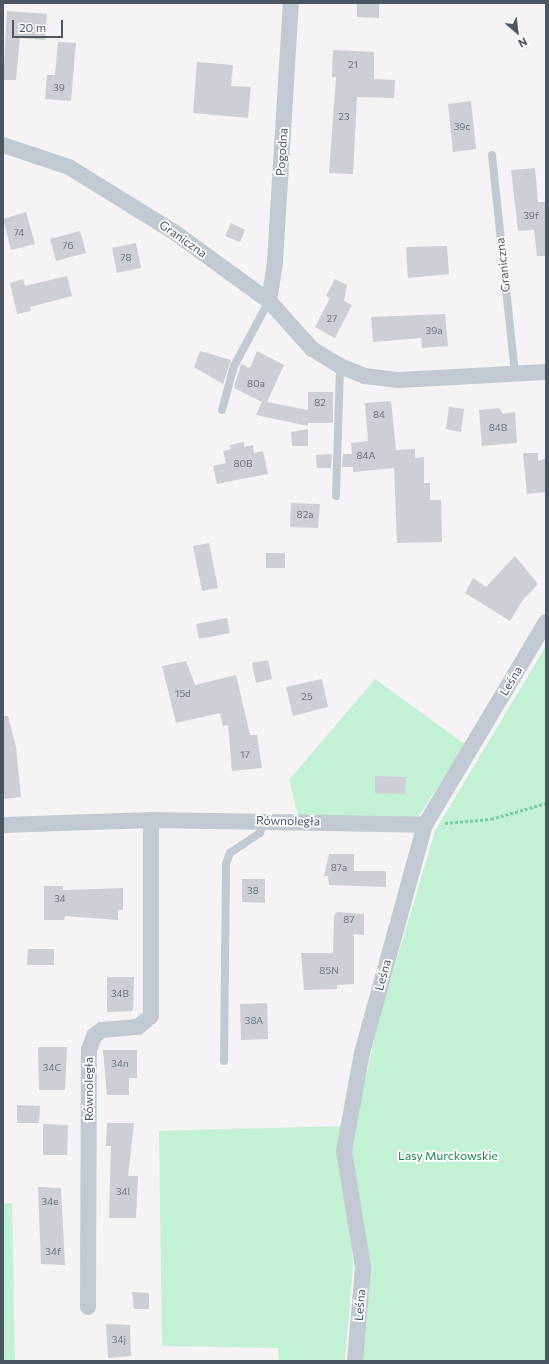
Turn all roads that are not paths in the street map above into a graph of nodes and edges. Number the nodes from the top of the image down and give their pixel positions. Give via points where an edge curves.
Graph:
1 (291, 3) edge
2 (3, 145) edge
3 (492, 155) dead end
4 (269, 301) junction
5 (340, 366) junction
6 (546, 372) edge
7 (515, 374) junction
8 (222, 410) dead end
9 (336, 496) dead end
10 (546, 622) edge
11 (151, 820) junction
12 (264, 821) junction
13 (3, 825) edge
14 (425, 825) junction
15 (224, 1061) dead end
16 (88, 1307) dead end
17 (355, 1361) edge

1 - 4 street, Pogodna via 275,262
2 - 4 street, Graniczna via 69,167 174,232
3 - 7 lane, Graniczna
4 - 5 street, Graniczna via 312,349
4 - 8 lane via 234,366
5 - 7 street, Graniczna via 365,376 399,380
5 - 9 lane
6 - 7 street, Graniczna
10 - 14 street, Leśna
11 - 12 street, Równoległa
11 - 13 street, Równoległa
11 - 16 street, Równoległa via 151,1016 147,1023 138,1027 102,1030 94,1036 89,1050
12 - 14 street, Równoległa
12 - 15 lane via 260,833 230,853 226,864
14 - 17 street, Leśna via 362,1054 344,1151 363,1267

